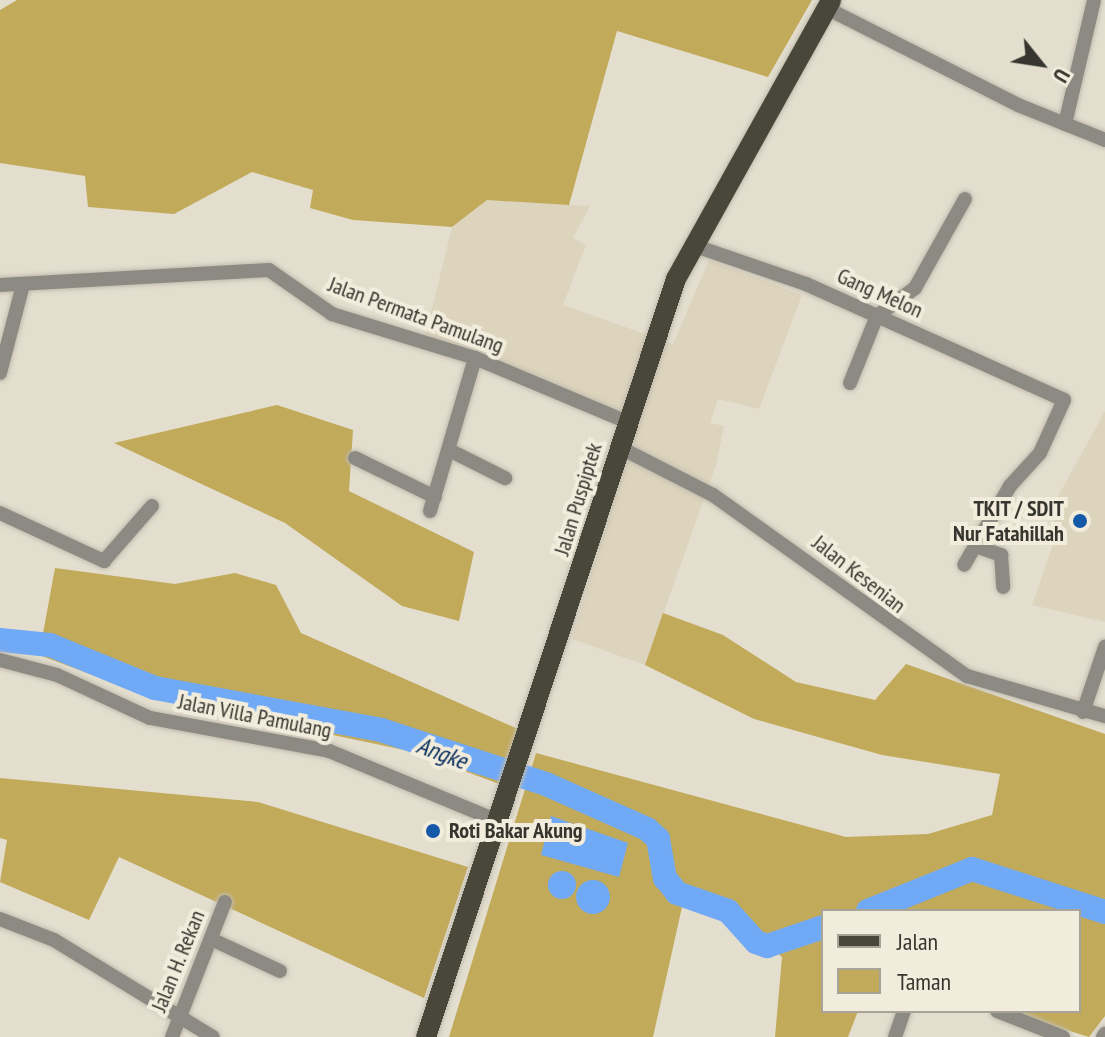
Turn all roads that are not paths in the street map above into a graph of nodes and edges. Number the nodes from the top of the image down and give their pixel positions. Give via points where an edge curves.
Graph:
1 (1094, 0) edge
2 (829, 4) edge
3 (1065, 124) junction
4 (1105, 140) edge
5 (965, 199) dead end
6 (692, 245) junction
7 (0, 285) edge
8 (23, 285) junction
9 (877, 316) junction
10 (475, 358) junction
11 (0, 373) edge
12 (850, 383) dead end
13 (627, 422) junction
14 (619, 447) junction
15 (449, 450) junction
16 (355, 458) dead end
17 (505, 478) dead end
18 (152, 506) dead end
19 (0, 513) edge
20 (975, 546) junction
21 (964, 565) dead end
22 (1003, 587) dead end
23 (1104, 651) edge
24 (0, 660) edge
25 (1083, 712) junction
26 (1105, 716) edge
27 (503, 816) junction
28 (225, 902) dead end
29 (1, 920) edge
30 (211, 939) junction
31 (280, 971) dead end
32 (903, 1013) edge
33 (1002, 1013) edge
34 (176, 1019) junction
35 (172, 1037) edge
36 (213, 1037) edge
37 (426, 1037) edge
38 (895, 1037) edge
39 (1063, 1037) edge

1 - 3 street
2 - 3 street
2 - 6 main road, Jalan Puspiptek
3 - 4 street
5 - 9 street via 915,288
6 - 9 street, Gang Melon
6 - 13 main road, Jalan Puspiptek
7 - 8 street, Jalan Permata Pamulang
8 - 10 street, Jalan Permata Pamulang via 269,270 332,314
8 - 11 street
9 - 12 street
9 - 20 street, Gang Melon via 1047,391 1063,405
10 - 13 street, Jalan Permata Pamulang
10 - 15 street
13 - 14 main road, Jalan Puspiptek
14 - 25 street, Jalan Kesenian via 713,495 967,676
14 - 27 main road, Jalan Puspiptek
15 - 16 street via 433,504
15 - 17 street
18 - 19 street via 104,561
20 - 21 street
20 - 22 street via 1001,555
23 - 25 street
24 - 27 street, Jalan Villa Pamulang via 57,675 150,718 353,759
25 - 26 street, Jalan Kesenian
27 - 37 main road, Jalan Puspiptek
28 - 30 street, Jalan H. Rekan
29 - 34 street via 80,955 156,999
30 - 31 street
30 - 34 street, Jalan H. Rekan
32 - 38 street
33 - 39 street
34 - 35 street, Jalan H. Rekan
34 - 36 street

